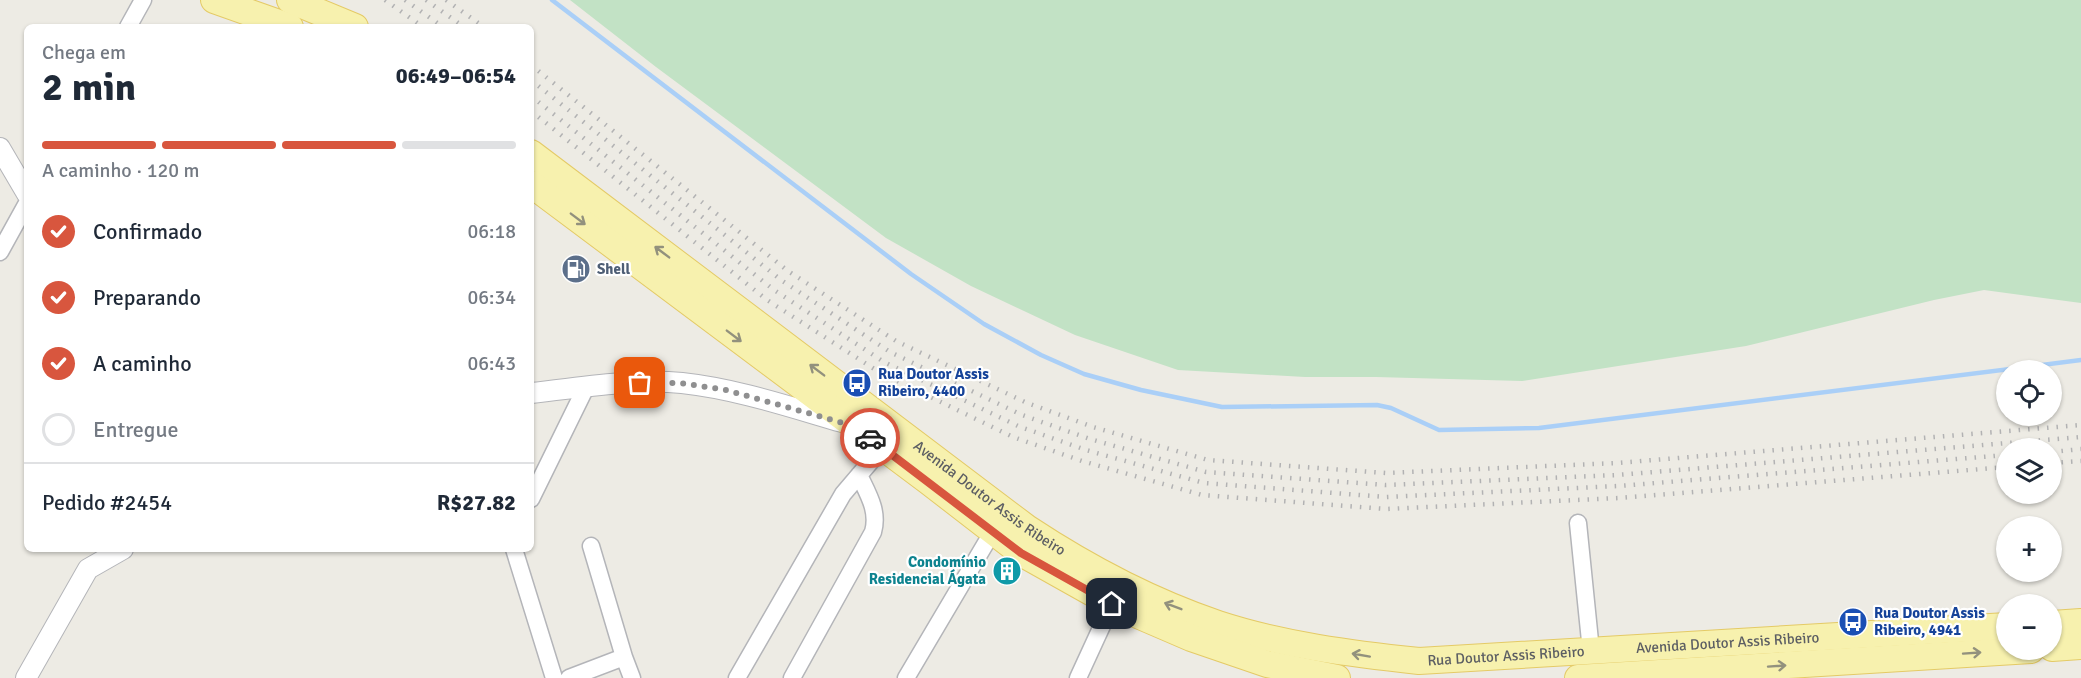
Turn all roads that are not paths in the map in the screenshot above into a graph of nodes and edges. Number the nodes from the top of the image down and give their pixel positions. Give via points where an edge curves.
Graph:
1 (143, 0) edge
2 (214, 0) edge
3 (290, 0) edge
4 (130, 24) edge
5 (282, 24) edge
6 (348, 24) edge
7 (0, 148) edge
8 (534, 155) edge
9 (534, 186) edge
10 (24, 189) edge
11 (24, 208) edge
12 (0, 252) edge
13 (586, 387) junction
14 (534, 393) edge
15 (854, 426) junction
16 (883, 447) junction
17 (859, 475) junction
18 (534, 493) edge
19 (1578, 523) dead end
20 (993, 531) junction
21 (591, 546) dead end
22 (86, 552) edge
23 (118, 552) edge
24 (515, 552) edge
25 (88, 569) junction
26 (1112, 604) junction
27 (2081, 622) edge
28 (2062, 623) edge
29 (1996, 627) edge
30 (2081, 646) edge
31 (2062, 647) edge
32 (1591, 651) junction
33 (1996, 653) edge
34 (624, 657) junction
35 (1419, 661) joint
36 (1268, 671) edge
37 (1706, 674) edge
38 (1618, 677) edge
39 (26, 678) edge
40 (554, 678) edge
41 (569, 678) edge
42 (632, 678) edge
43 (737, 678) edge
44 (792, 678) edge
45 (906, 678) edge
46 (1078, 678) edge
47 (1336, 678) edge
48 (1578, 678) edge

1 - 4 street
2 - 5 main road
3 - 6 main road
7 - 10 street
35 -> 8 main road, Avenida Doutor Assis Ribeiro via 1279,640 1218,624 1152,597 1066,554 914,444
9 -> 15 main road, Avenida Doutor Assis Ribeiro
11 - 12 street
13 - 14 street
13 - 15 street via 680,383 726,390
13 - 18 street
15 - 16 main road, Avenida Doutor Assis Ribeiro
16 - 17 street
16 - 20 main road, Avenida Doutor Assis Ribeiro
17 - 43 street via 843,494
17 - 44 street via 874,508 873,532
19 - 32 street
20 - 26 main road, Avenida Doutor Assis Ribeiro via 1021,553
20 - 45 street
21 - 34 street
22 - 25 street
23 - 25 street
24 - 40 street
25 - 39 street
26 - 36 main road, Avenida Doutor Assis Ribeiro
26 - 46 street
27 - 28 main road
29 - 32 main road, Avenida Doutor Assis Ribeiro
30 - 31 main road
32 - 35 main road, Rua Doutor Assis Ribeiro
37 -> 33 main road, Avenida Doutor Assis Ribeiro
34 - 41 street
34 - 42 street
36 - 47 main road, Avenida Doutor Assis Ribeiro
37 - 38 main road, Avenida Doutor Assis Ribeiro
38 - 48 main road, Avenida Doutor Assis Ribeiro

